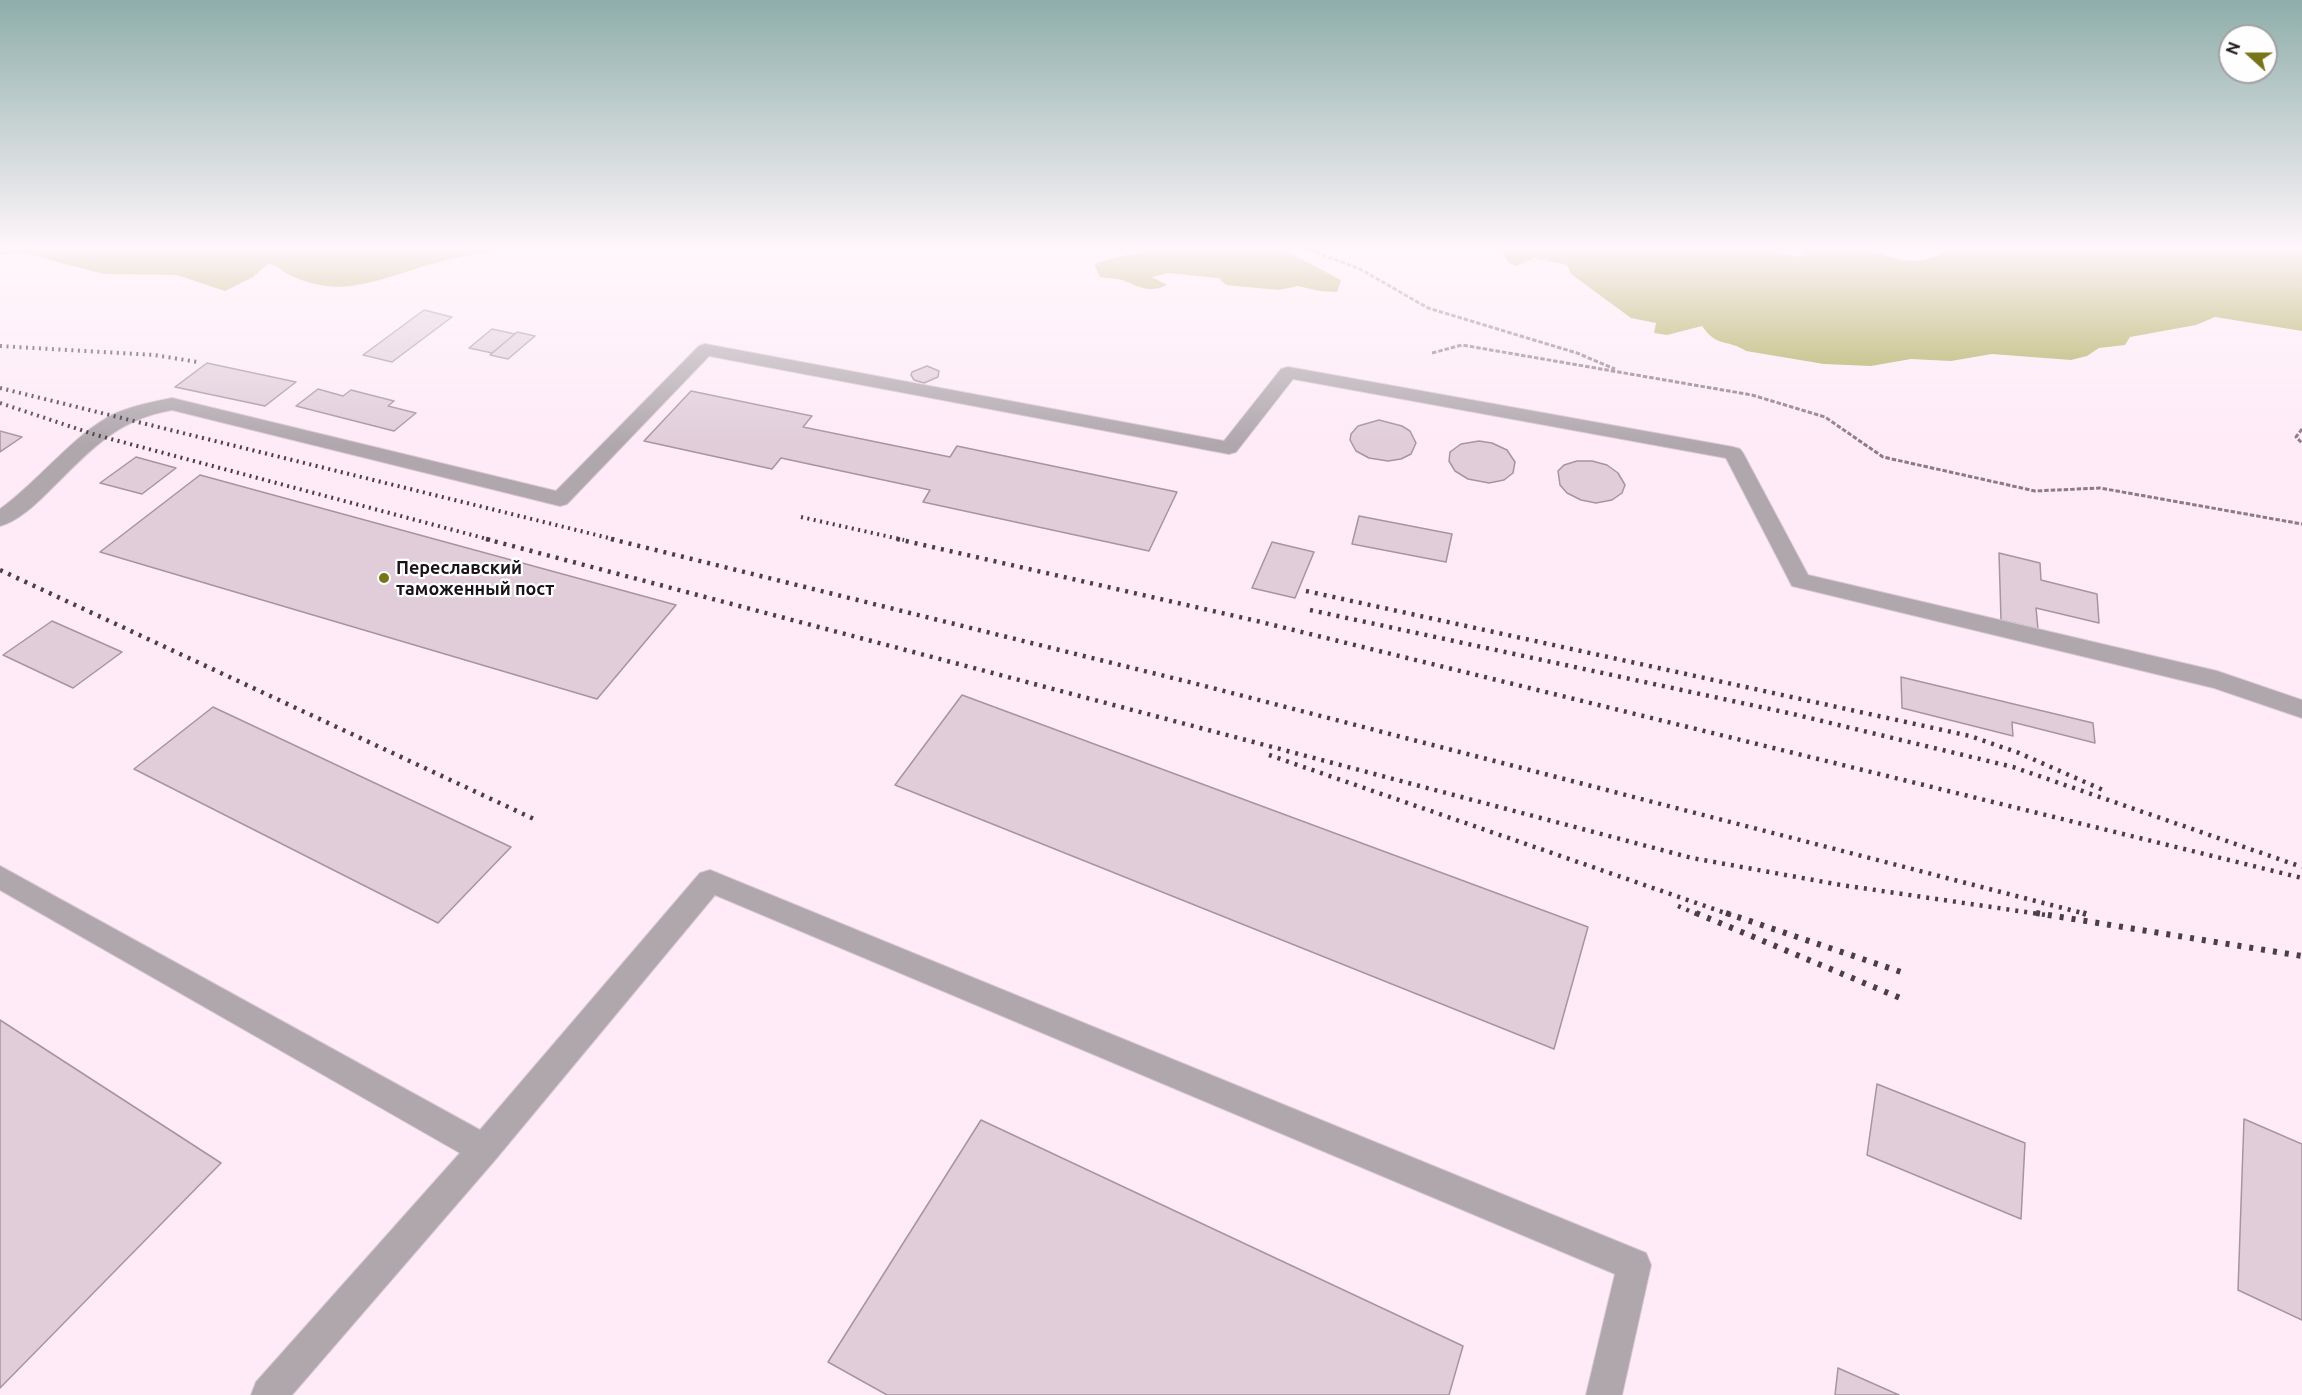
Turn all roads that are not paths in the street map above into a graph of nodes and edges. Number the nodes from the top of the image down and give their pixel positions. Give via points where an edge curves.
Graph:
1 (0, 519) edge
2 (2302, 709) edge
3 (0, 877) edge
4 (484, 1149) junction
5 (268, 1395) edge
6 (1604, 1395) edge

1 - 2 street via 30,498 96,435 120,419 172,404 560,499 705,350 1229,448 1288,373 1733,453 1800,581 2217,680
3 - 4 street
4 - 5 street
4 - 6 street via 710,881 1634,1265

